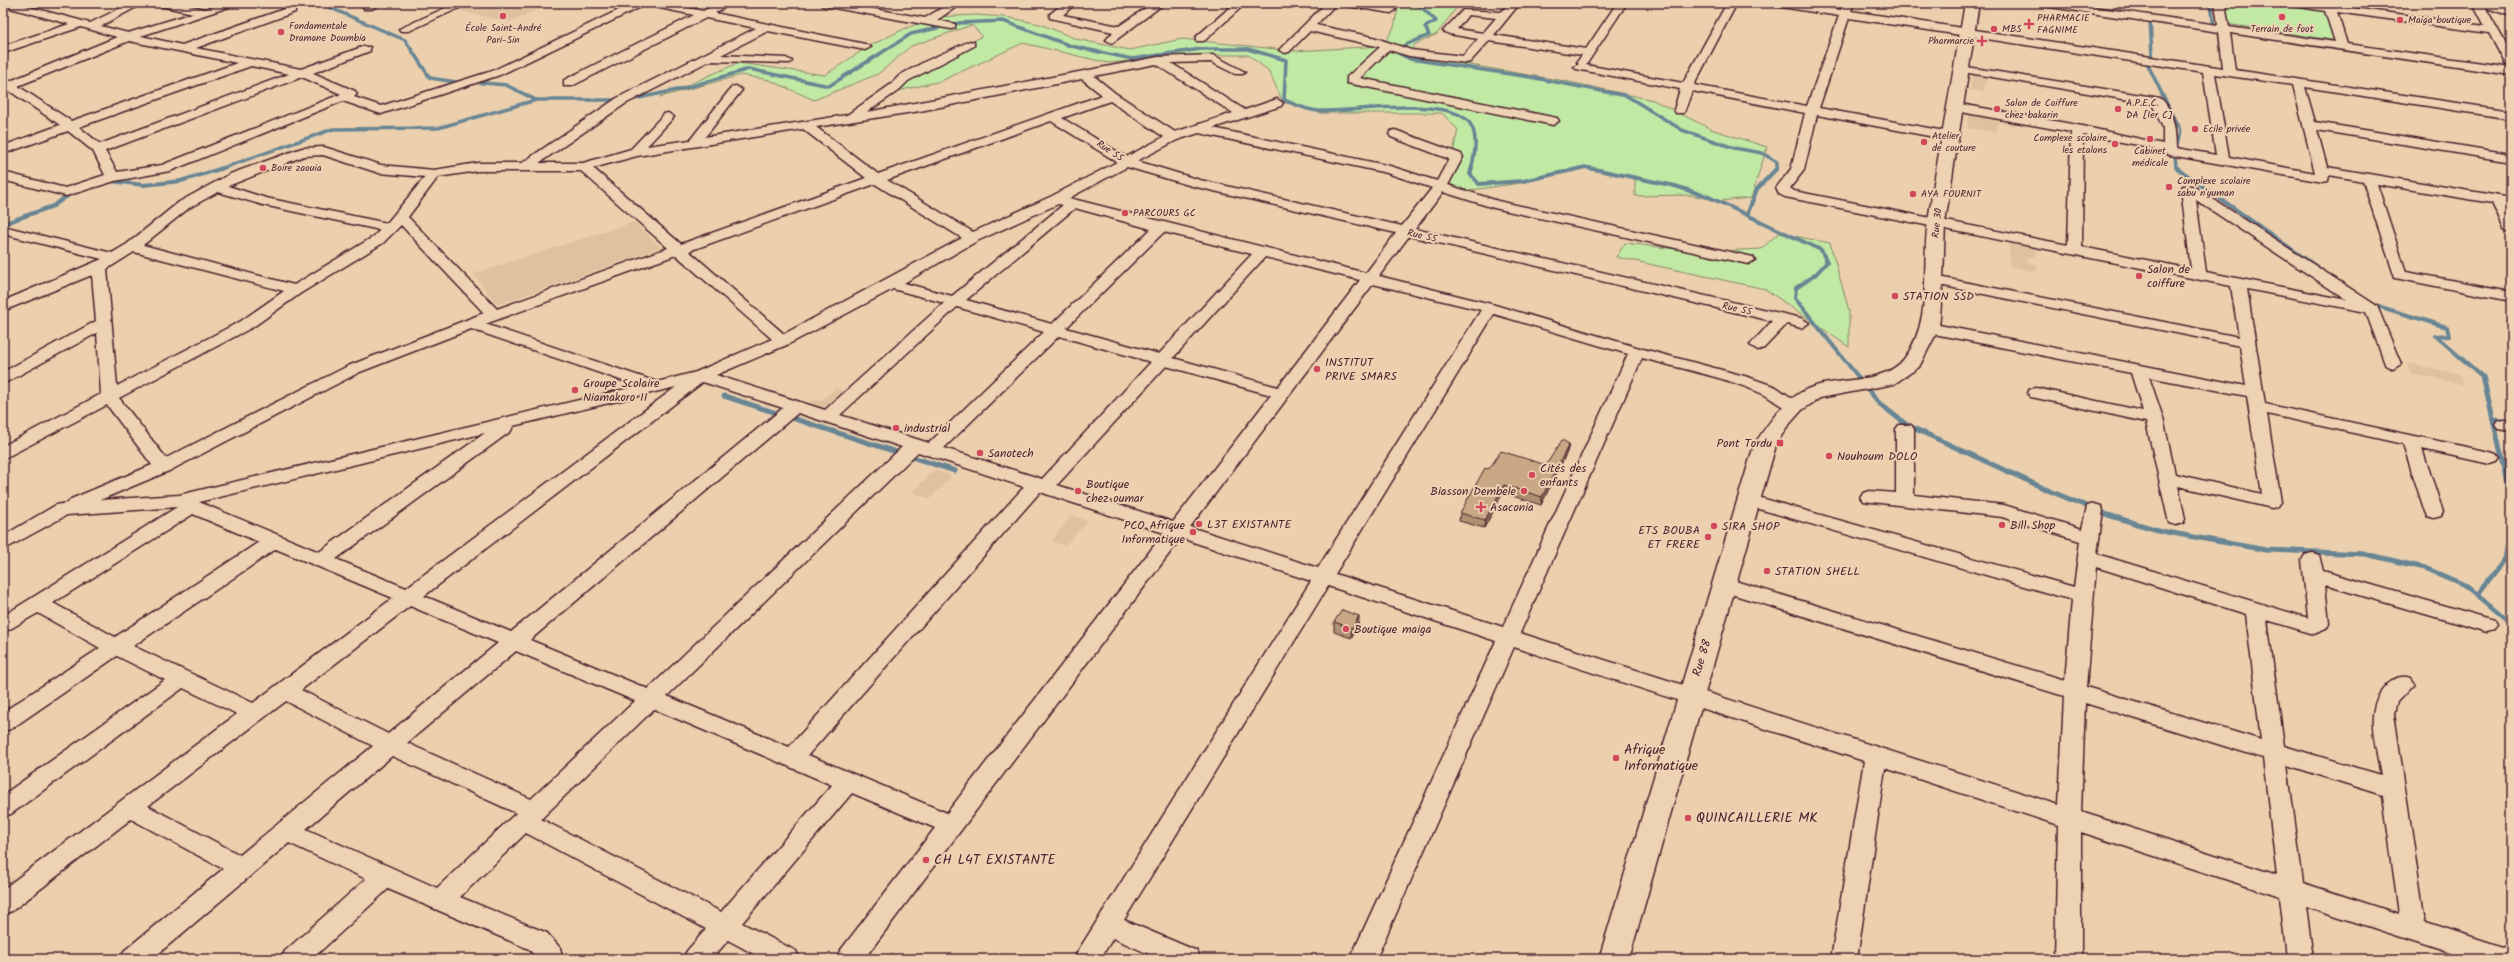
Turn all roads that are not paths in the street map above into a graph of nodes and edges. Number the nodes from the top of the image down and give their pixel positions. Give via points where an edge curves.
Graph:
1 (3, 3) edge
2 (140, 3) edge
3 (159, 3) edge
4 (236, 3) edge
5 (465, 3) edge
6 (641, 3) edge
7 (649, 3) edge
8 (727, 3) edge
9 (823, 3) edge
10 (957, 3) edge
11 (1071, 3) edge
12 (1160, 3) edge
13 (1241, 3) edge
14 (1332, 3) edge
15 (1347, 3) edge
16 (1515, 3) edge
17 (1622, 3) edge
18 (1732, 3) edge
19 (1775, 3) edge
20 (1972, 3) edge
21 (2043, 3) edge
22 (2220, 3) edge
23 (2293, 3) edge
24 (2478, 3) edge
25 (2486, 3) edge
26 (840, 4) edge
27 (17, 7) junction
28 (1847, 8) edge
29 (2330, 8) junction
30 (2509, 9) edge
31 (291, 10) dead end
32 (1391, 10) dead end
33 (3, 11) edge
34 (207, 12) junction
35 (706, 14) junction
36 (1504, 16) junction
37 (926, 22) junction
38 (80, 24) junction
39 (93, 26) junction
40 (951, 26) dead end
41 (1307, 27) junction
42 (765, 28) junction
43 (2216, 28) junction
44 (405, 29) dead end
45 (1122, 30) junction
46 (2493, 30) junction
47 (1967, 32) junction
48 (128, 37) junction
49 (1485, 38) junction
50 (1200, 39) dead end
51 (1112, 40) dead end
52 (970, 44) dead end
53 (2342, 46) junction
54 (865, 47) dead end
55 (1386, 47) junction
56 (184, 48) junction
57 (366, 49) dead end
58 (3, 50) edge
59 (1286, 50) dead end
60 (1590, 53) junction
61 (709, 58) junction
62 (1158, 60) junction
63 (786, 61) dead end
64 (250, 62) junction
65 (2511, 63) edge
66 (1961, 69) junction
67 (2209, 70) junction
68 (2511, 71) edge
69 (1239, 72) dead end
70 (304, 73) junction
71 (2230, 73) junction
72 (1085, 75) junction
73 (568, 83) dead end
74 (2298, 83) junction
75 (6, 87) edge
76 (1688, 87) junction
77 (736, 90) dead end
78 (1111, 96) junction
79 (345, 98) junction
80 (1278, 103) dead end
81 (1955, 107) junction
82 (1680, 110) dead end
83 (1812, 110) junction
84 (1243, 114) junction
85 (2511, 115) edge
86 (668, 117) dead end
87 (1054, 118) junction
88 (849, 119) junction
89 (1553, 121) dead end
90 (2309, 125) junction
91 (70, 126) junction
92 (806, 126) junction
93 (1199, 129) junction
94 (2077, 129) junction
95 (1395, 134) dead end
96 (1950, 136) junction
97 (1173, 137) junction
98 (694, 143) junction
99 (98, 149) junction
100 (3, 150) edge
101 (2170, 151) junction
102 (636, 152) junction
103 (2511, 158) edge
104 (2223, 161) junction
105 (1126, 162) junction
106 (584, 167) junction
107 (523, 168) junction
108 (2321, 170) junction
109 (434, 174) junction
110 (3, 176) edge
111 (113, 177) junction
112 (2369, 178) junction
113 (877, 180) junction
114 (1441, 185) junction
115 (217, 187) junction
116 (2504, 201) edge
117 (1064, 202) junction
118 (402, 217) junction
119 (1936, 223) junction
120 (1161, 227) junction
121 (389, 228) junction
122 (2511, 229) edge
123 (3, 230) edge
124 (1405, 232) junction
125 (972, 238) junction
126 (132, 247) junction
127 (678, 250) junction
128 (2075, 251) junction
129 (1261, 252) junction
130 (116, 258) junction
131 (1748, 260) dead end
132 (99, 267) junction
133 (2198, 275) junction
134 (1369, 278) junction
135 (1934, 280) junction
136 (2238, 282) junction
137 (891, 284) junction
138 (296, 290) junction
139 (2511, 296) edge
140 (954, 303) junction
141 (3, 306) edge
142 (1490, 308) junction
143 (2372, 309) junction
144 (494, 315) junction
145 (1783, 319) junction
146 (1800, 323) dead end
147 (104, 324) junction
148 (470, 324) junction
149 (1929, 328) junction
150 (1053, 331) junction
151 (783, 341) junction
152 (2247, 343) junction
153 (1758, 345) dead end
154 (1637, 352) junction
155 (1160, 360) junction
156 (2393, 364) dead end
157 (2138, 369) junction
158 (701, 376) junction
159 (3, 379) edge
160 (657, 387) junction
161 (1832, 389) joint
162 (1282, 393) junction
163 (2036, 393) dead end
164 (110, 398) junction
165 (2256, 400) junction
166 (796, 406) junction
167 (1795, 406) junction
168 (828, 417) junction
169 (2154, 418) junction
170 (512, 422) junction
171 (1905, 429) dead end
172 (2411, 441) junction
173 (924, 448) junction
174 (3, 453) edge
175 (2490, 458) dead end
176 (163, 467) junction
177 (2167, 478) junction
178 (1041, 486) junction
179 (1868, 497) dead end
180 (1748, 500) junction
181 (1905, 500) junction
182 (186, 504) junction
183 (62, 509) junction
184 (2094, 510) dead end
185 (2434, 512) dead end
186 (2176, 519) dead end
187 (3, 530) edge
188 (1177, 530) junction
189 (274, 541) junction
190 (3, 544) edge
191 (2088, 548) junction
192 (320, 560) junction
193 (1323, 577) junction
194 (1725, 585) junction
195 (2081, 596) junction
196 (408, 597) junction
197 (38, 604) junction
198 (2256, 610) junction
199 (2487, 625) dead end
200 (3, 626) edge
201 (1508, 637) junction
202 (514, 641) junction
203 (116, 647) junction
204 (181, 679) junction
205 (2403, 684) dead end
206 (284, 691) junction
207 (2075, 693) junction
208 (1690, 696) junction
209 (651, 698) junction
210 (254, 713) junction
211 (3, 723) edge
212 (390, 745) junction
213 (2274, 754) junction
214 (1876, 756) junction
215 (792, 758) junction
216 (849, 781) junction
217 (2395, 789) junction
218 (3, 807) edge
219 (129, 807) junction
220 (529, 816) junction
221 (2069, 818) junction
222 (952, 825) junction
223 (287, 831) junction
224 (242, 868) junction
225 (385, 877) junction
226 (2291, 890) junction
227 (441, 900) junction
228 (3, 903) edge
229 (1107, 924) junction
230 (724, 926) junction
231 (2414, 930) junction
232 (133, 959) edge
233 (294, 959) edge
234 (550, 959) edge
235 (696, 959) edge
236 (787, 959) edge
237 (849, 959) edge
238 (1086, 959) edge
239 (1188, 959) edge
240 (1363, 959) edge
241 (1614, 959) edge
242 (1844, 959) edge
243 (2068, 959) edge
244 (2300, 959) edge
245 (2504, 959) edge

1 - 27 street
2 - 39 street
3 - 34 street
4 - 34 street
5 - 44 street
6 - 79 street via 496,73 381,110
7 - 35 street
8 - 35 street
9 - 26 street
10 - 37 street
11 - 45 street via 1054,16
12 - 45 street
13 - 50 street
14 - 41 street
15 - 32 street
16 - 36 street
17 - 60 street
18 - 76 street
19 - 28 street
20 - 47 main road, Rue 30
21 - 43 street
22 - 43 street
23 - 29 street
24 - 46 street
25 - 30 main road
26 - 37 street
27 - 33 street
27 - 38 street
28 - 47 street
28 - 83 street
29 - 46 street
29 - 53 street
31 - 56 street
34 - 48 street
35 - 42 street
35 - 73 street
36 - 49 street
36 - 49 street via 1467,12 1449,31
37 - 40 street
38 - 39 street
38 - 58 street
39 - 48 street
41 - 55 street via 1369,39
41 - 59 street
42 - 54 street
42 - 61 street
43 - 53 street
43 - 71 street
45 - 51 street
46 - 65 street
47 - 66 main road, Rue 30
47 - 67 street
48 - 56 street
48 - 75 street
49 - 55 street via 1468,60 1462,61
49 - 60 street
52 - 88 street via 930,62 904,78 894,88 855,112
53 - 68 street
55 - 89 street via 1351,80
56 - 64 street
57 - 70 street
60 - 76 street via 1577,71
61 - 63 street
61 - 107 street via 621,101
62 - 69 street via 1213,58
62 - 72 street
62 - 84 street
64 - 70 street
64 - 91 street
66 - 81 main road, Rue 30
66 - 101 street via 2156,101 2169,128
67 - 71 street
67 - 104 street
70 - 79 street via 351,92
70 - 99 street
71 - 74 street
72 - 78 street
72 - 88 street
74 - 85 street
74 - 90 street
75 - 91 street
76 - 82 street
76 - 83 street
77 - 98 street
78 - 87 street
78 - 97 street
79 - 111 street via 165,168
80 - 84 street
81 - 94 street
81 - 96 main road, Rue 30
83 - 96 street
83 - 119 street via 1797,170 1783,188 1784,191
84 - 93 street
86 - 102 street
87 - 105 street, Rue 55
87 - 113 street
88 - 92 street
90 - 103 street
90 - 108 street
91 - 99 street
91 - 100 street
92 - 98 street
92 - 113 street
93 - 97 street
93 - 114 street via 1390,170
94 - 101 street via 2152,144
94 - 128 street
95 - 114 street via 1456,157
96 - 119 main road, Rue 30
97 - 105 street
98 - 102 street
99 - 111 street
101 - 104 street
102 - 106 street
104 - 108 street via 2323,178
105 - 117 street
105 - 124 street, Rue 55 via 1197,184
106 - 107 street
106 - 127 street
107 - 109 street via 478,167
108 - 112 street
109 - 115 street via 379,169 324,151 314,151 302,152 254,169
109 - 118 street
110 - 111 street via 66,192
112 - 116 street
112 - 139 street via 2400,275
113 - 125 street
113 - 127 street
114 - 124 street
114 - 131 street via 1494,204
115 - 121 street via 263,201
115 - 126 street via 184,205
116 - 122 street
117 - 120 street
117 - 125 street
117 - 140 street
118 - 121 street
118 - 144 street
119 - 128 street
119 - 135 main road, Rue 30
120 - 129 street
120 - 150 street
121 - 138 street via 378,240
123 - 130 street
124 - 134 street
124 - 145 street, Rue 55
125 - 137 street
126 - 130 street
126 - 138 street
127 - 144 street
127 - 151 street
128 - 133 street
129 - 134 street
129 - 155 street
130 - 132 street
132 - 141 street
132 - 147 street
133 - 136 street
133 - 143 street via 2188,189
134 - 142 street
134 - 162 street
135 - 149 main road, Rue 30
135 - 152 street
136 - 143 street
136 - 152 street
137 - 140 street
137 - 151 street
138 - 164 street via 247,324
140 - 150 street
140 - 168 street
142 - 154 street
142 - 193 street
143 - 156 street
144 - 148 street
145 - 146 street, Rue 55
145 - 153 street
147 - 159 street
147 - 164 street
148 - 160 street
148 - 176 street via 354,369
149 - 157 street
149 - 161 main road, Rue 30 via 1912,363 1887,380
150 - 155 street
150 - 173 street
151 - 158 street
152 - 165 street
154 - 167 street via 1742,380 1770,390
154 - 201 street
155 - 162 street
155 - 178 street
157 - 165 street
157 - 169 street
158 - 160 street
158 - 166 street
158 - 196 street
160 - 170 street
161 - 167 main road, Rue 88 via 1813,394
162 - 188 street
163 - 169 street
164 - 174 street
164 - 176 street
165 - 172 street
165 - 177 street via 2272,502
166 - 168 street
166 - 202 street
167 - 180 main road, Rue 88 via 1778,424 1765,445
168 - 173 street
169 - 177 street
170 - 182 street
170 - 192 street
171 - 181 street
172 - 175 street
172 - 185 street
173 - 178 street
173 - 209 street via 896,463
176 - 183 street
177 - 186 street
178 - 188 street
178 - 215 street
179 - 181 street
180 - 194 main road, Rue 88
180 - 195 street
181 - 191 street via 2004,511
182 - 183 street
182 - 189 street
182 - 197 street
183 - 187 street
183 - 190 street
184 - 191 street
188 - 193 street
188 - 222 street
189 - 192 street
189 - 203 street
191 - 195 street
191 - 198 street
192 - 196 street
193 - 201 street
193 - 229 street
194 - 207 street
194 - 208 main road, Rue 88
195 - 207 street
196 - 202 street
196 - 206 street
197 - 200 street
197 - 203 street
198 - 199 street via 2306,627 2319,624 2313,567
198 - 213 street
201 - 208 street
201 - 240 street
202 - 209 street
202 - 212 street
203 - 204 street
203 - 211 street
204 - 210 street
204 - 218 street
205 - 217 street via 2387,698 2383,714
206 - 210 street
206 - 212 street
207 - 213 street
207 - 221 street
208 - 214 street
208 - 241 main road, Rue 88
209 - 215 street
209 - 220 street
210 - 219 street
212 - 220 street
212 - 223 street
213 - 217 street
213 - 226 street
214 - 221 street
214 - 242 street
215 - 216 street
216 - 222 street
216 - 230 street
217 - 231 street
219 - 224 street
219 - 228 street
220 - 227 street
220 - 230 street
221 - 226 street
221 - 243 street
222 - 237 street
223 - 224 street
223 - 225 street
224 - 232 street
225 - 227 street
225 - 233 street
226 - 231 street
226 - 244 street
227 - 234 street via 538,941 552,956
229 - 238 street
229 - 239 street
230 - 235 street
230 - 236 street
231 - 245 street

